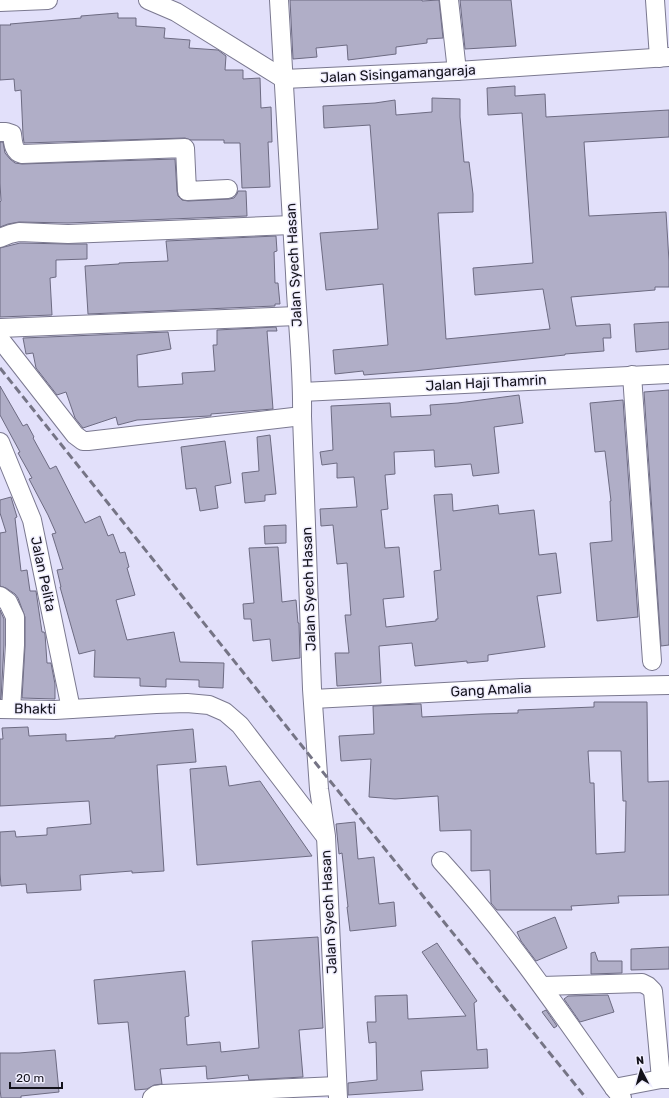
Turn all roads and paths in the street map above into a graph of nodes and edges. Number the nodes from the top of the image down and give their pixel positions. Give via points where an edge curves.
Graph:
1 (48, 0) edge
2 (148, 0) edge
3 (279, 0) edge
4 (449, 0) edge
5 (655, 0) edge
6 (0, 2) edge
7 (664, 58) edge
8 (457, 71) junction
9 (284, 79) junction
10 (0, 132) edge
11 (228, 188) dead end
12 (292, 225) junction
13 (0, 238) edge
14 (297, 316) junction
15 (0, 328) edge
16 (0, 339) edge
17 (669, 374) edge
18 (632, 375) junction
19 (302, 392) junction
20 (302, 416) junction
21 (1, 445) edge
22 (0, 596) edge
23 (652, 661) dead end
24 (669, 685) edge
25 (313, 699) junction
26 (6, 709) edge
27 (71, 709) junction
28 (326, 836) junction
29 (441, 861) dead end
30 (542, 986) junction
31 (665, 1079) edge
32 (338, 1092) edge
33 (618, 1093) edge
34 (152, 1098) edge

1 - 6 street
2 - 9 street via 176,12
3 - 9 street, Jalan Syech Hasan
4 - 8 street
5 - 7 street
7 - 8 street, Jalan Sisingamangaraja
8 - 9 street, Jalan Sisingamangaraja
9 - 12 street, Jalan Syech Hasan
10 - 11 street via 12,134 18,154 185,148 187,191
12 - 13 street via 68,234 19,232
12 - 14 street, Jalan Syech Hasan
14 - 15 street
14 - 19 street, Jalan Syech Hasan
16 - 20 street via 75,435 83,441
17 - 18 street, Jalan Haji Thamrin
18 - 19 street, Jalan Haji Thamrin
18 - 23 street
19 - 20 street, Jalan Syech Hasan
20 - 25 street, Jalan Syech Hasan
21 - 27 street, Jalan Pelita via 32,520
22 - 26 street via 8,602 14,617 15,645
24 - 25 street, Gang Amalia via 522,688
25 - 28 street, Jalan Syech Hasan via 319,789
26 - 27 street, Bhakti
27 - 28 street, Bhakti via 187,703 209,705 225,712 240,725
28 - 32 street, Jalan Syech Hasan
29 - 30 street
30 - 31 street via 642,983 648,986 653,991
30 - 33 street
31 - 33 street
32 - 34 street via 162,1094

